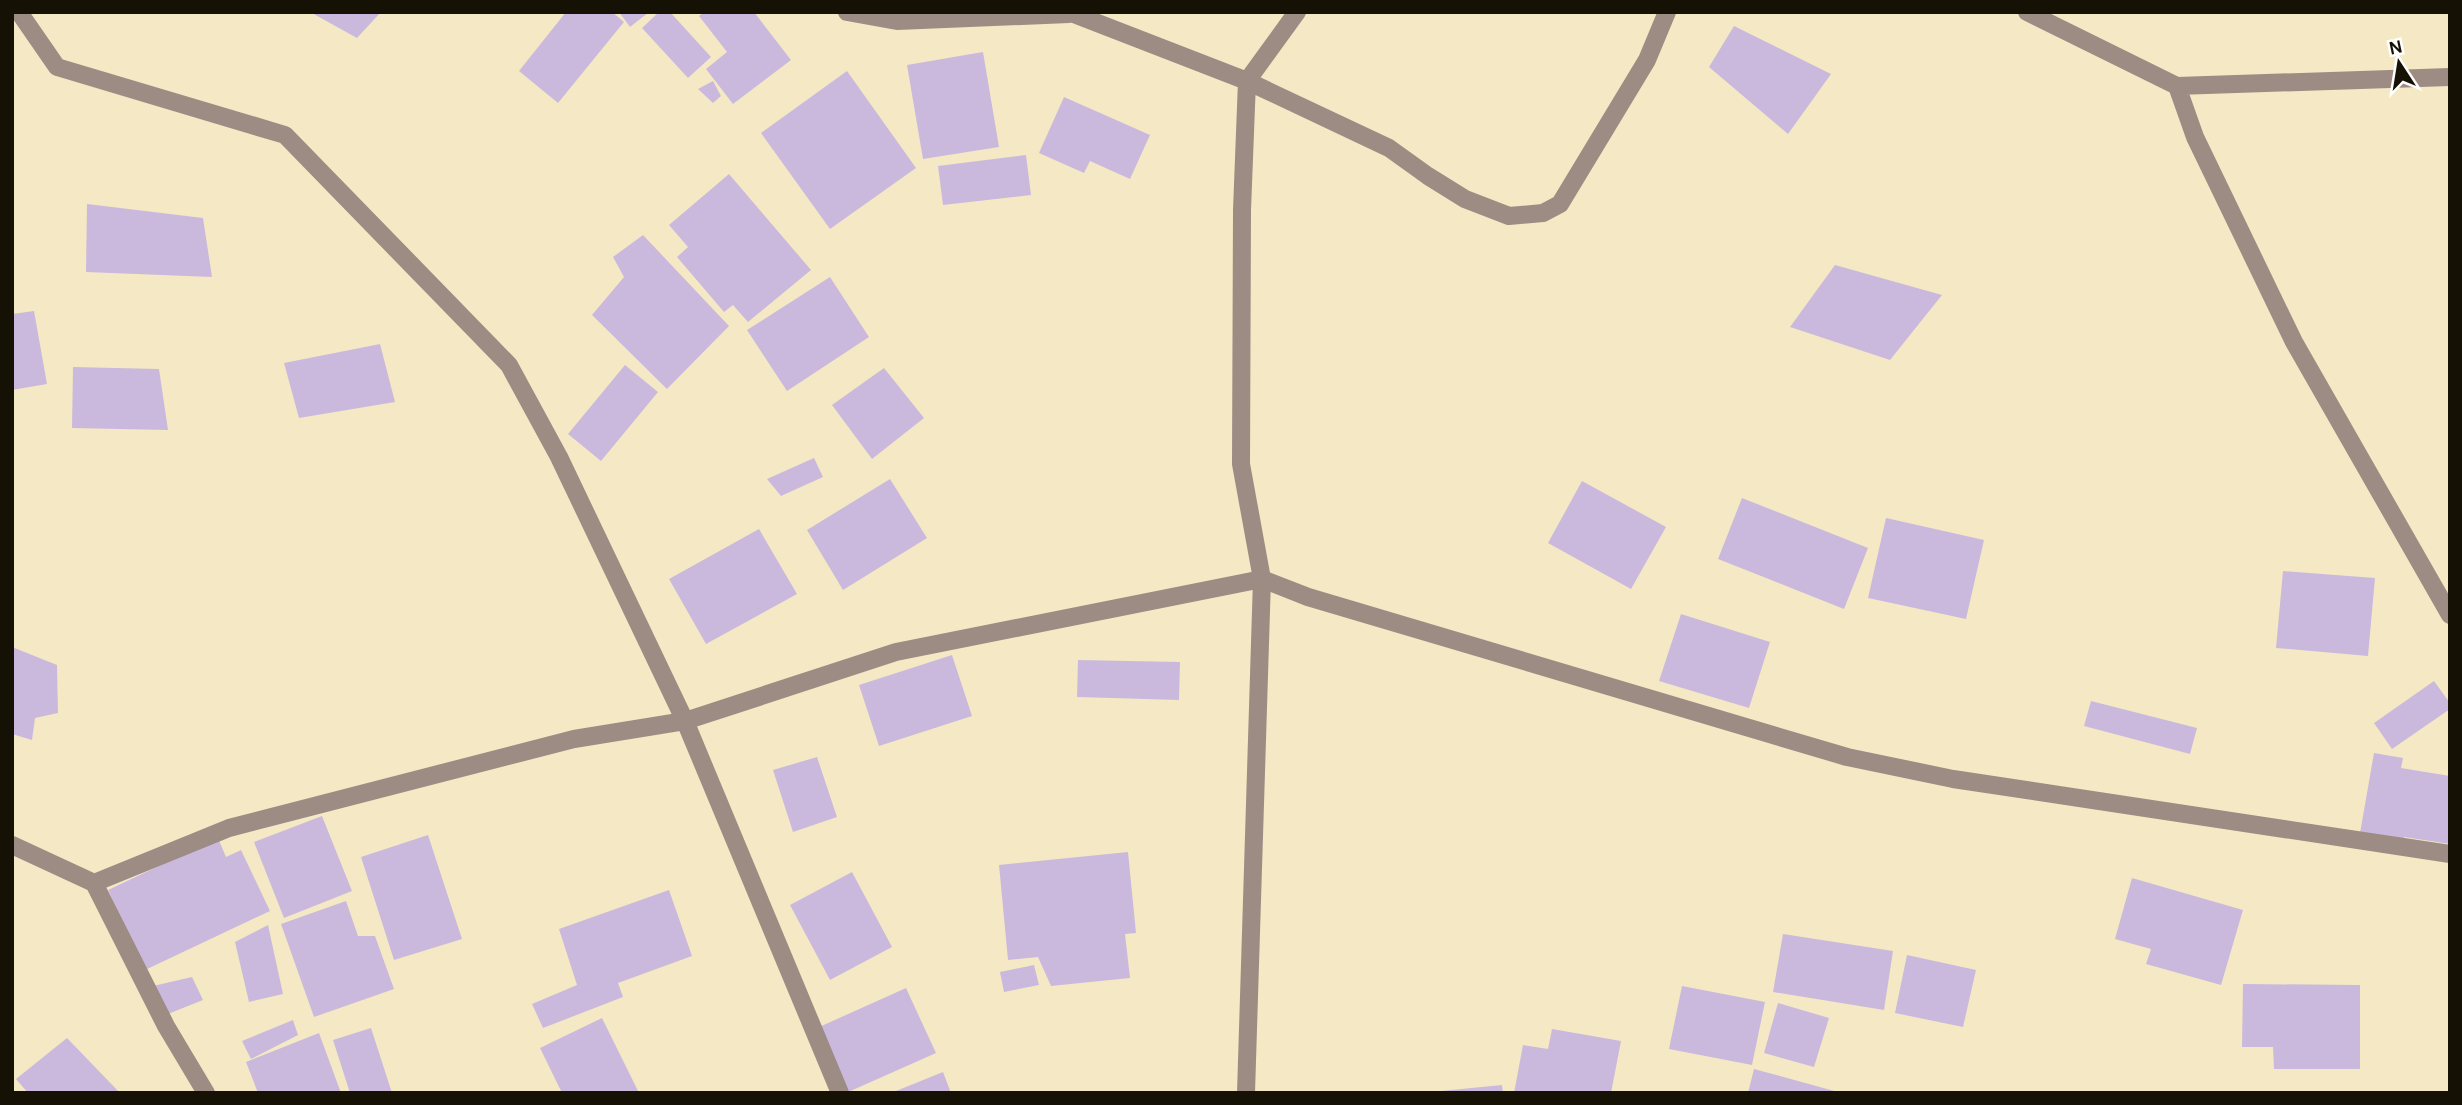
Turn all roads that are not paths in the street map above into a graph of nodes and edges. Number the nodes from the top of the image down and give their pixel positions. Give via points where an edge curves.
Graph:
1 (19, 12) edge
2 (847, 12) edge
3 (1297, 12) edge
4 (1667, 12) edge
5 (2027, 12) edge
6 (1069, 13) edge
7 (2450, 77) edge
8 (1247, 82) junction
9 (2177, 86) junction
10 (1262, 579) junction
11 (2450, 615) edge
12 (685, 721) junction
13 (12, 845) edge
14 (2450, 854) edge
15 (94, 883) junction
16 (206, 1093) edge
17 (840, 1093) edge
18 (1245, 1093) edge

1 - 12 street via 57,67 285,135 509,365 559,457
2 - 6 street via 897,21
3 - 8 street
4 - 8 street via 1647,60 1560,204 1543,213 1509,216 1465,199 1389,148
5 - 9 street
6 - 8 street
7 - 9 street
8 - 10 street via 1241,464
9 - 11 street via 2196,137 2294,342
10 - 12 street via 896,652
10 - 14 street via 1308,597 1847,758 1953,779
10 - 18 street
12 - 15 street via 574,739 229,828
12 - 17 street
13 - 15 street
15 - 16 street via 166,1026

